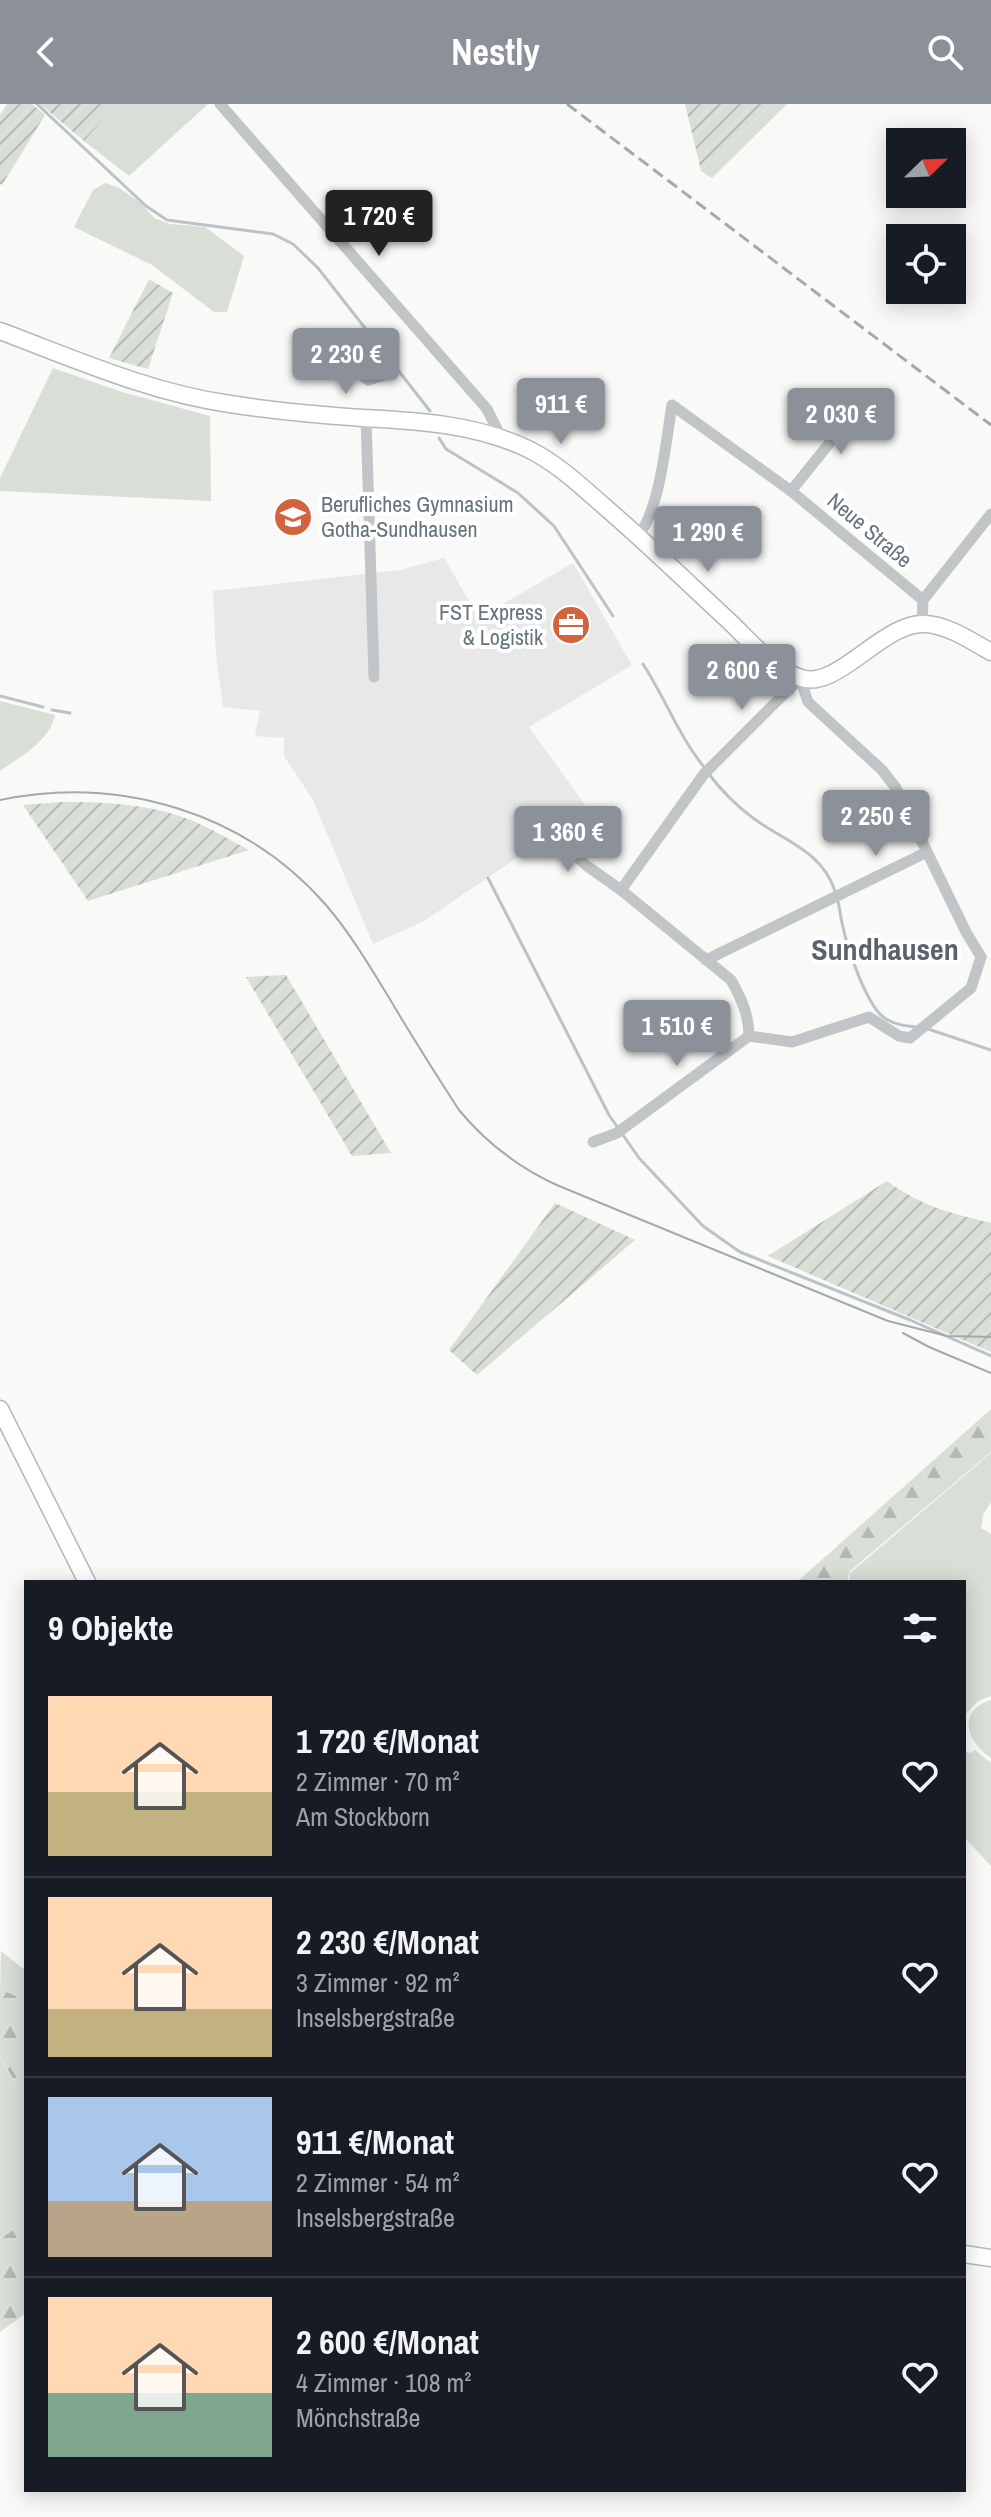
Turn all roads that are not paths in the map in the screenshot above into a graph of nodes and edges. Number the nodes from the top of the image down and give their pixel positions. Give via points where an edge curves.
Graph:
1 (220, 104) edge
2 (0, 331) edge
3 (864, 400) dead end
4 (366, 418) junction
5 (501, 437) junction
6 (791, 491) junction
7 (991, 514) edge
8 (638, 536) junction
9 (923, 600) junction
10 (922, 624) junction
11 (991, 652) edge
12 (374, 677) dead end
13 (800, 678) junction
14 (541, 825) dead end
15 (927, 852) junction
16 (621, 890) junction
17 (986, 956) edge
18 (706, 960) junction
19 (749, 1036) junction
20 (593, 1142) dead end
21 (0, 1409) edge
22 (86, 1580) edge
23 (966, 2254) edge
24 (991, 2258) edge

1 - 5 street via 487,409
2 - 4 street via 181,394
3 - 6 street
4 - 5 street via 428,422
4 - 12 street
5 - 8 street via 556,467
6 - 8 street, Neue Straße via 672,405 661,474 646,526
6 - 9 street, Neue Straße
7 - 9 street
8 - 13 street via 767,656
9 - 10 street
10 - 11 street
10 - 13 street via 896,631 823,678
13 - 15 street via 808,702 896,788
13 - 16 street via 706,772
14 - 16 street
15 - 17 street via 973,947
15 - 18 street
16 - 18 street
17 - 19 street via 971,988 910,1038 869,1017 792,1042
18 - 19 street via 731,980
19 - 20 street via 622,1130
21 - 22 street
23 - 24 street

